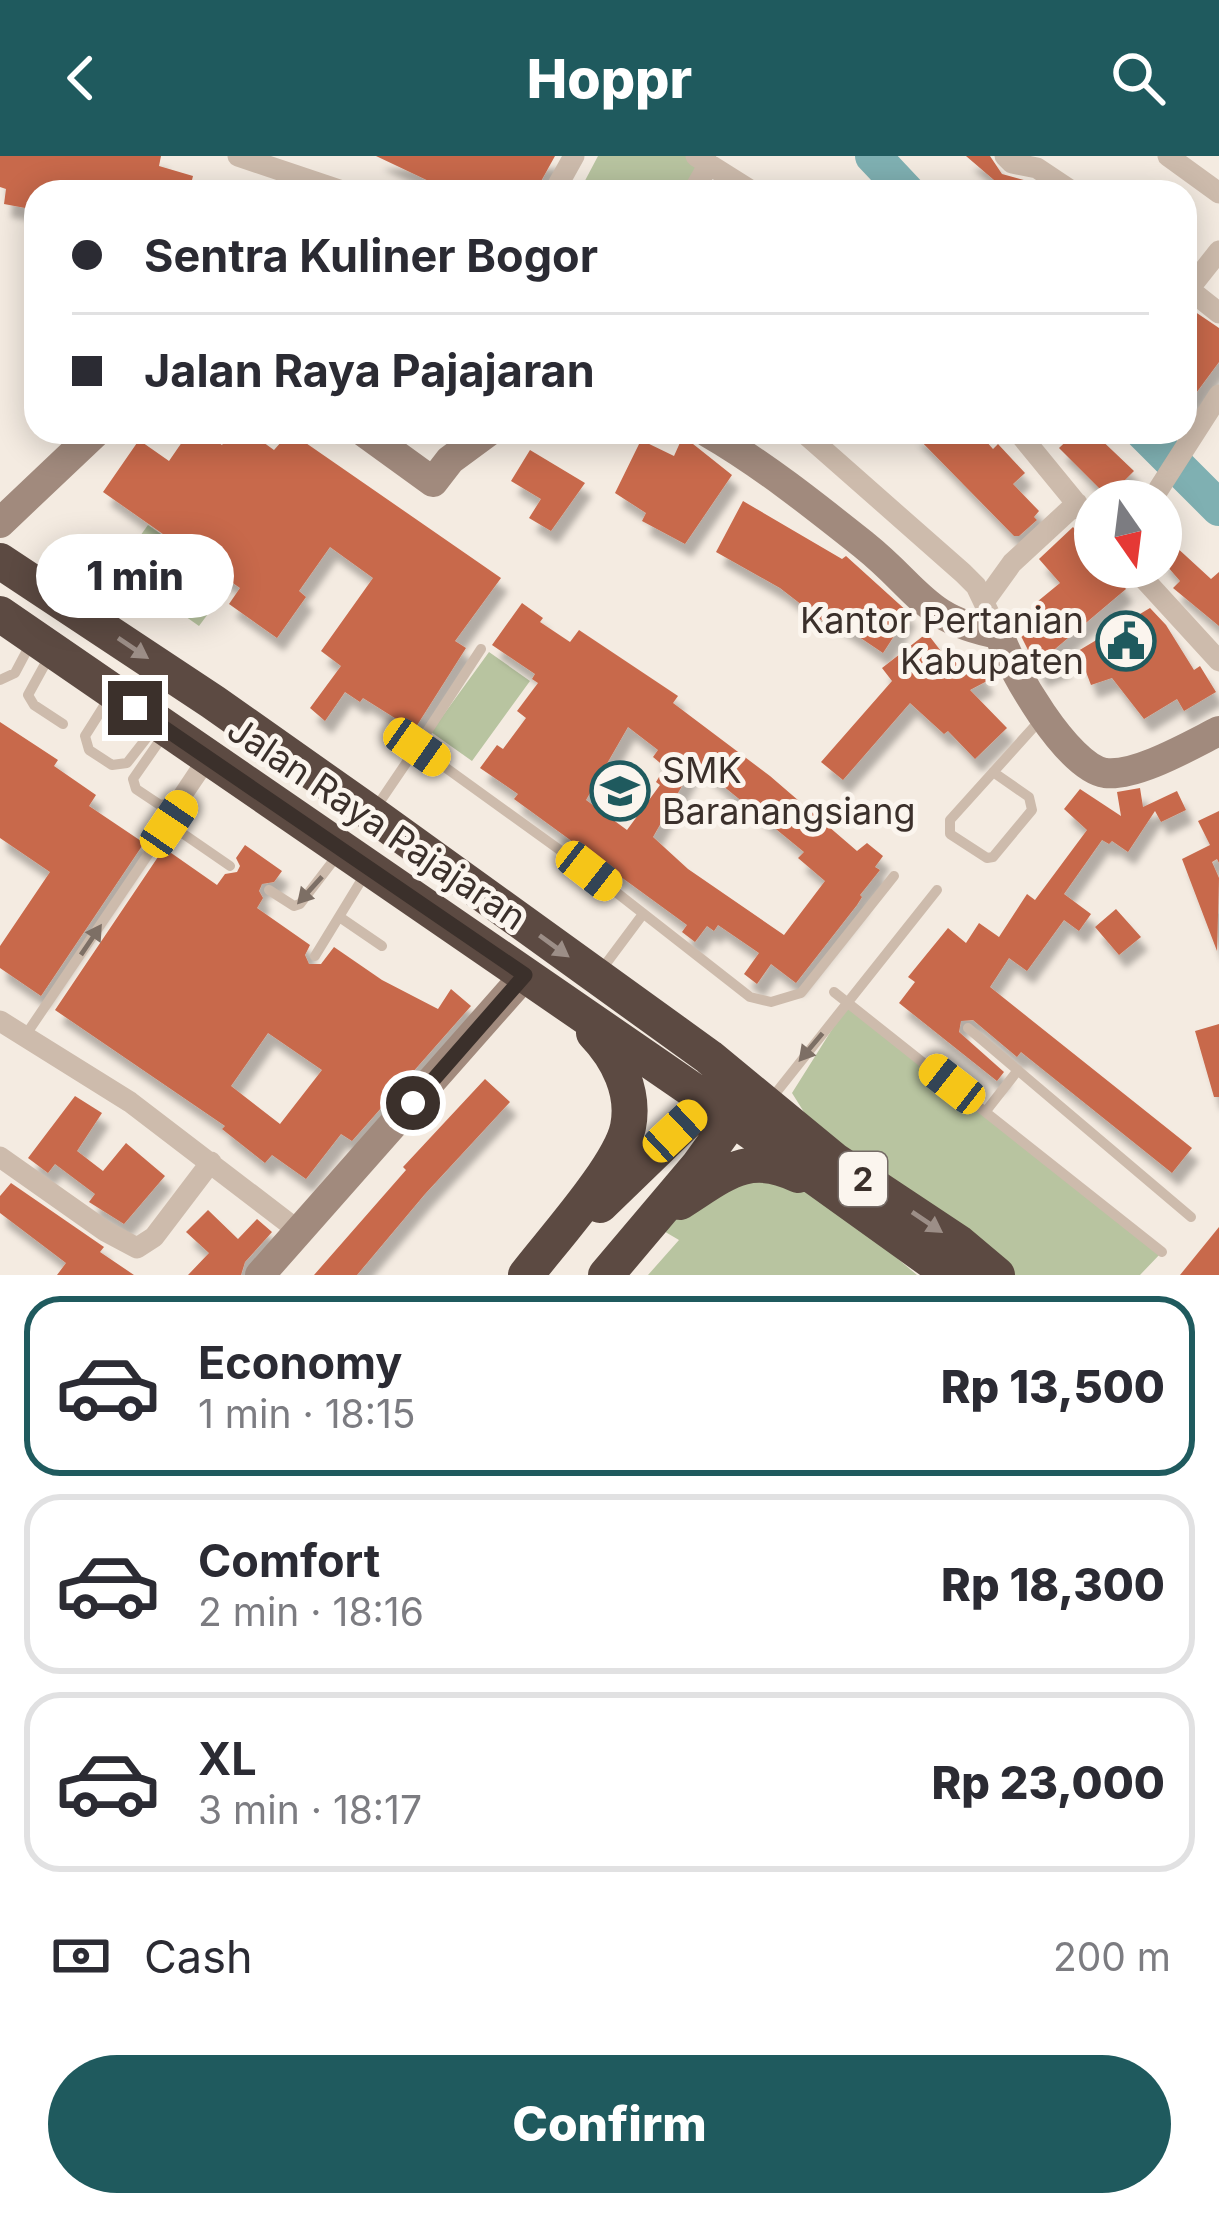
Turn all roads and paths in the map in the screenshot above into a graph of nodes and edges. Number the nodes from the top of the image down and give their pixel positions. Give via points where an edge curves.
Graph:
1 (238, 156) edge
2 (1005, 156) edge
3 (1168, 156) edge
4 (703, 160) edge
5 (309, 180) edge
6 (734, 180) edge
7 (1055, 180) edge
8 (1219, 193) edge
9 (1219, 250) edge
10 (1197, 275) edge
11 (1219, 395) edge
12 (1197, 427) edge
13 (83, 444) edge
14 (381, 444) edge
15 (472, 444) edge
16 (724, 444) edge
17 (817, 444) edge
18 (1028, 444) edge
19 (1186, 444) edge
20 (1164, 480) edge
21 (1074, 499) edge
22 (1074, 506) edge
23 (0, 523) edge
24 (5, 567) edge
25 (1151, 588) edge
26 (983, 602) junction
27 (0, 614) edge
28 (999, 634) junction
29 (43, 644) junction
30 (481, 649) dead end
31 (1219, 662) edge
32 (0, 680) edge
33 (112, 692) junction
34 (1044, 715) junction
35 (63, 724) dead end
36 (162, 727) junction
37 (1219, 731) edge
38 (417, 747) junction
39 (208, 758) junction
40 (993, 772) junction
41 (371, 814) junction
42 (169, 824) junction
43 (355, 858) junction
44 (230, 866) dead end
45 (894, 876) dead end
46 (269, 890) dead end
47 (937, 890) dead end
48 (643, 914) junction
49 (341, 918) junction
50 (382, 946) dead end
51 (315, 956) dead end
52 (525, 975) junction
53 (596, 977) junction
54 (833, 992) dead end
55 (557, 996) junction
56 (848, 1004) junction
57 (0, 1021) edge
58 (968, 1028) dead end
59 (25, 1036) junction
60 (1018, 1070) junction
61 (738, 1099) junction
62 (986, 1111) junction
63 (0, 1157) edge
64 (211, 1162) junction
65 (838, 1197) junction
66 (1191, 1217) dead end
67 (650, 1223) junction
68 (300, 1232) junction
69 (1162, 1252) dead end
70 (260, 1275) edge
71 (528, 1275) edge
72 (606, 1275) edge
73 (951, 1275) edge
74 (998, 1275) edge

1 - 5 street
2 - 7 street
3 - 8 street
4 - 6 street
9 - 10 street
11 - 12 street
13 - 23 street
14 - 15 street via 433,482
16 - 28 street via 863,544 935,613
17 - 26 street via 963,573
18 - 21 street
19 - 20 street
22 - 26 street
24 -> 41 highway, Jalan Raya Pajajaran
25 - 31 street
26 - 28 street
27 - 29 highway, Jalan Raya Pajajaran / 2
28 - 34 street via 1009,665
29 - 32 lane
29 - 33 highway, Jalan Raya Pajajaran / 2
29 - 35 lane via 28,695
30 - 38 lane
33 - 36 highway, Jalan Raya Pajajaran / 2
33 - 36 lane via 86,736 89,750 112,765 127,764
34 - 37 street via 1100,772 1140,766
34 - 40 lane
36 - 39 highway, Jalan Raya Pajajaran / 2
36 - 39 lane via 133,778 136,789 160,805 172,803
38 - 41 lane
38 - 48 lane
39 - 42 lane
39 - 43 highway, Jalan Raya Pajajaran / 2
40 - 40 lane via 1029,797 1032,810 987,858 948,826
41 -> 53 highway, Jalan Raya Pajajaran
42 - 44 lane
59 -> 42 lane
43 -> 46 lane via 300,904
43 - 49 lane
43 - 52 highway, Jalan Raya Pajajaran / 2
45 - 48 lane via 813,983 780,1001 750,997
47 - 56 lane
48 - 53 lane
49 - 50 lane
49 - 51 lane
52 - 55 highway, Jalan Raya Pajajaran / 2
52 - 68 street
53 - 61 highway, Jalan Raya Pajajaran
54 - 56 lane
55 - 61 highway, Jalan Raya Pajajaran / 2
55 - 71 highway via 616,1064 628,1090 628,1129
56 -> 61 lane
56 - 62 lane
57 - 59 street
58 - 60 lane
59 - 64 street
60 - 62 lane
60 - 66 lane
61 - 65 highway, Jalan Raya Pajajaran / 2
61 - 67 highway
61 - 71 highway
61 -> 74 highway, Jalan Raya Pajajaran / 2
62 - 69 lane
63 - 64 street via 136,1248 154,1237
64 - 68 street
65 - 67 highway, 2 via 768,1162 736,1167
65 - 73 highway, Jalan Raya Pajajaran / 2
67 - 72 highway
68 - 70 street

